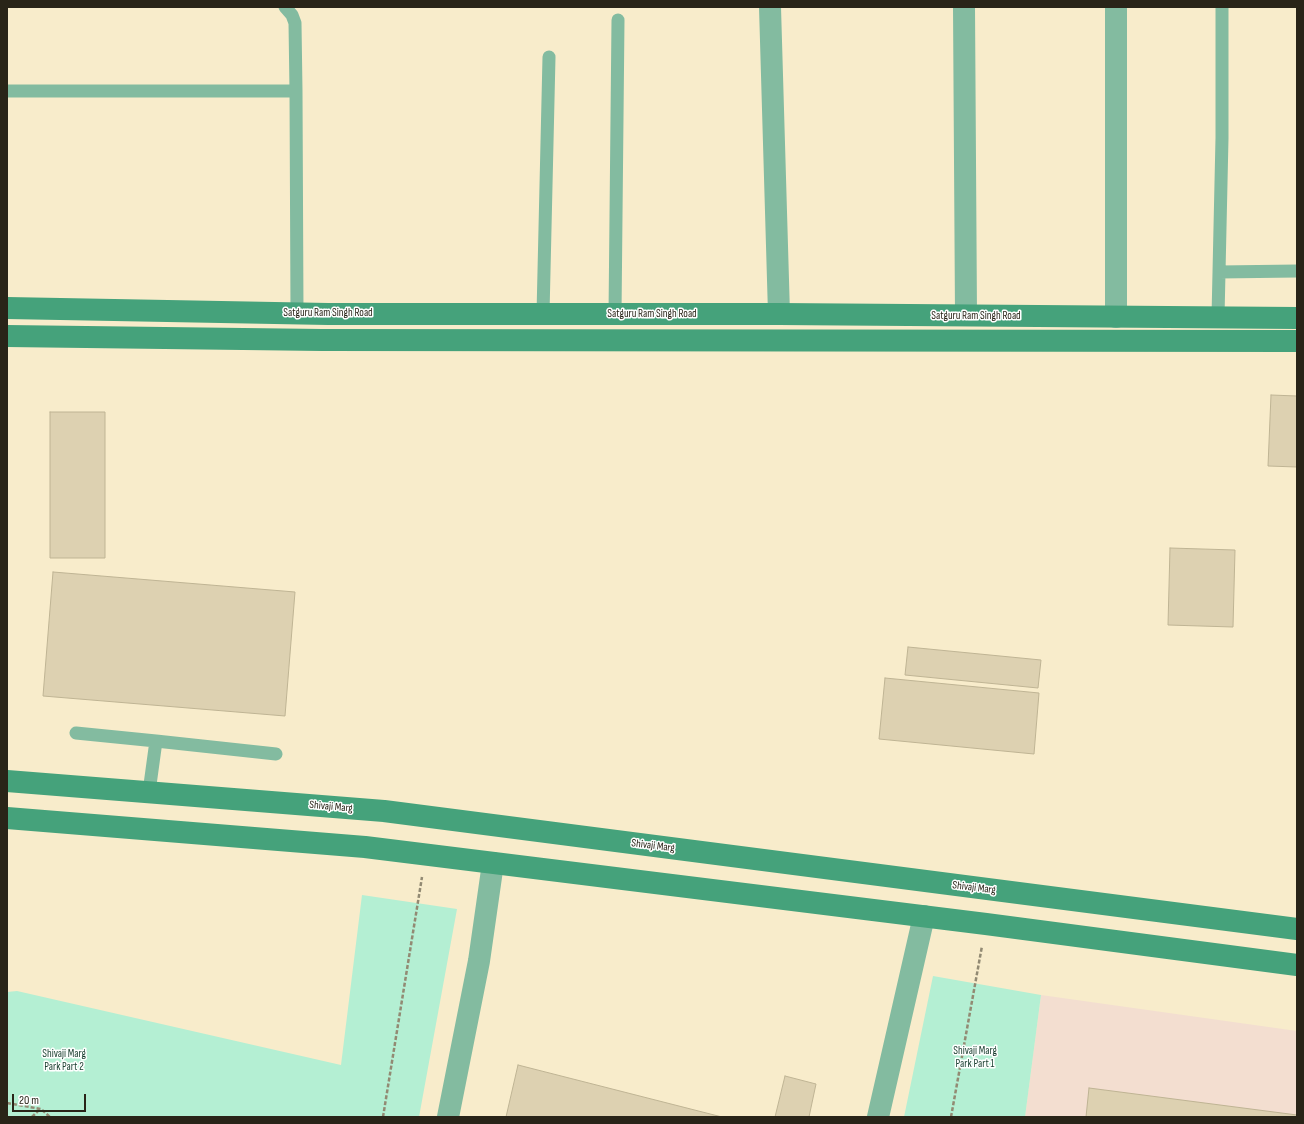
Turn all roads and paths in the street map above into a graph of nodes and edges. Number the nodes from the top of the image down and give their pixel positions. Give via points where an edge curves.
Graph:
1 (285, 7) edge
2 (770, 7) edge
3 (964, 7) edge
4 (1116, 7) edge
5 (1222, 7) edge
6 (618, 20) dead end
7 (549, 57) dead end
8 (7, 91) edge
9 (296, 91) junction
10 (1297, 271) edge
11 (1218, 272) junction
12 (7, 308) edge
13 (297, 313) junction
14 (543, 314) junction
15 (615, 314) junction
16 (779, 314) junction
17 (966, 316) junction
18 (1116, 317) junction
19 (1218, 317) junction
20 (1297, 318) edge
21 (7, 336) edge
22 (1297, 341) edge
23 (76, 733) dead end
24 (156, 741) junction
25 (276, 754) dead end
26 (7, 781) edge
27 (149, 792) junction
28 (7, 818) edge
29 (425, 855) junction
30 (493, 863) junction
31 (924, 916) junction
32 (986, 924) junction
33 (1297, 929) edge
34 (1297, 965) edge
35 (7, 1103) edge
36 (41, 1109) junction
37 (32, 1117) edge
38 (50, 1117) edge
39 (382, 1117) edge
40 (448, 1117) edge
41 (878, 1117) edge
42 (951, 1117) edge

1 - 9 lane via 295,23
2 - 16 street
3 - 17 street
4 - 18 street
5 - 11 lane
6 - 15 lane
7 - 14 lane
8 - 9 lane
9 - 13 lane
10 - 11 lane
11 - 19 lane
12 - 13 main road, Satguru Ram Singh Road
13 - 14 main road, Satguru Ram Singh Road
14 - 15 main road, Satguru Ram Singh Road
15 - 16 main road, Satguru Ram Singh Road
16 - 17 main road, Satguru Ram Singh Road
17 - 18 main road, Satguru Ram Singh Road
18 - 19 main road, Satguru Ram Singh Road
19 - 20 main road, Satguru Ram Singh Road
21 - 22 main road via 330,340
23 - 24 lane
24 - 25 lane
24 - 27 lane
26 - 27 main road, Shivaji Marg
27 - 33 main road, Shivaji Marg via 384,811
28 - 29 main road via 365,847
29 - 30 main road
29 - 39 path
30 - 31 main road
30 - 40 street via 479,961
31 - 32 main road
31 - 41 street
32 - 34 main road
32 - 42 path
35 - 36 path
36 - 37 path
36 - 38 path

